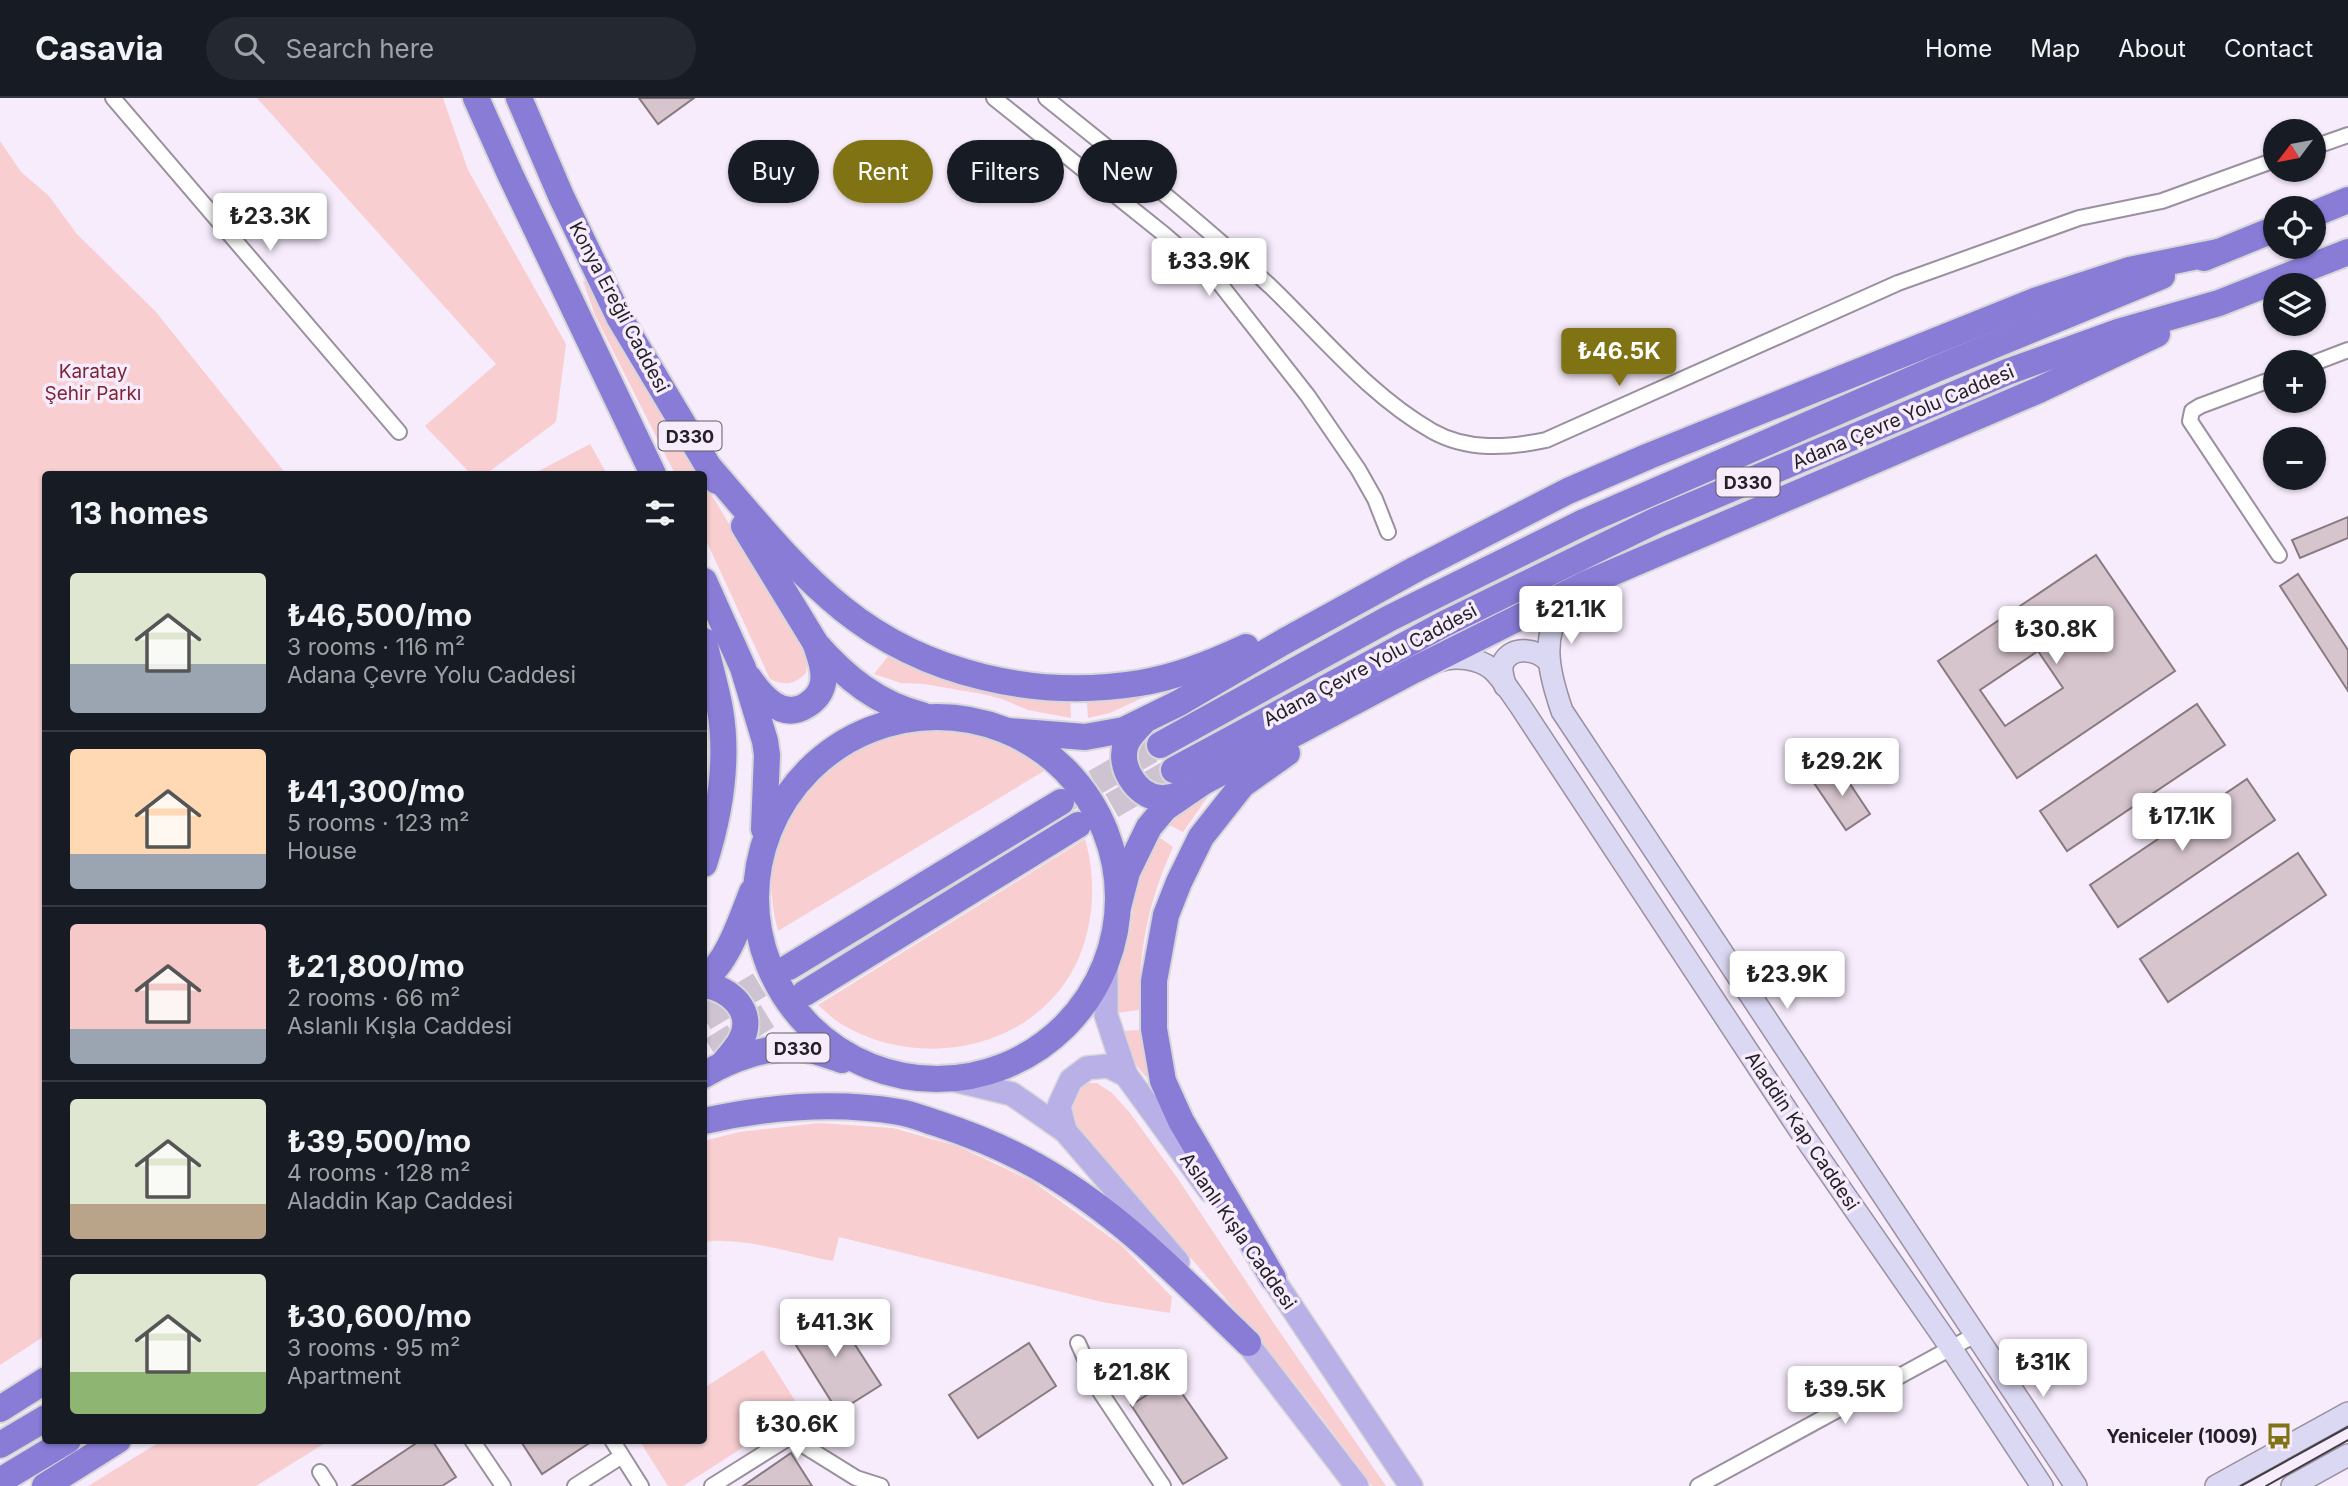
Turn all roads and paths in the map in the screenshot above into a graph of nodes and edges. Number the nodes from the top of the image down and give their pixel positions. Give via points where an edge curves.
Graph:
1 (113, 98) edge
2 (476, 98) edge
3 (519, 98) edge
4 (994, 98) edge
5 (1046, 98) edge
6 (2348, 135) edge
7 (2326, 143) edge
8 (2263, 164) edge
9 (2348, 200) edge
10 (2326, 209) edge
11 (2263, 234) edge
12 (2218, 252) junction
13 (2348, 252) edge
14 (2218, 303) junction
15 (2348, 350) edge
16 (2326, 358) edge
17 (2263, 382) edge
18 (399, 432) dead end
19 (708, 466) junction
20 (652, 471) edge
21 (1388, 532) dead end
22 (2279, 555) dead end
23 (1416, 569) junction
24 (1588, 583) junction
25 (707, 589) edge
26 (816, 644) junction
27 (707, 654) edge
28 (1548, 661) junction
29 (743, 668) junction
30 (1414, 670) junction
31 (1505, 686) junction
32 (1368, 694) junction
33 (928, 716) junction
34 (1143, 722) junction
35 (1008, 731) junction
36 (1160, 745) tunnel mouth
37 (1180, 781) junction
38 (1061, 802) tunnel mouth
39 (1078, 825) tunnel mouth
40 (764, 842) junction
41 (707, 853) edge
42 (756, 880) junction
43 (1118, 906) junction
44 (1106, 962) junction
45 (789, 967) tunnel mouth
46 (707, 976) edge
47 (707, 986) edge
48 (805, 993) tunnel mouth
49 (711, 1061) edge
50 (894, 1074) junction
51 (1126, 1075) junction
52 (950, 1079) junction
53 (707, 1120) edge
54 (1065, 1131) junction
55 (1273, 1278) junction
56 (1975, 1335) junction
57 (1079, 1343) dead end
58 (1248, 1343) junction
59 (1951, 1348) junction
60 (42, 1383) edge
61 (0, 1409) edge
62 (2348, 1413) edge
63 (42, 1420) edge
64 (61, 1444) edge
65 (112, 1444) edge
66 (475, 1444) edge
67 (614, 1444) edge
68 (0, 1445) edge
69 (2348, 1455) edge
70 (622, 1456) junction
71 (320, 1472) dead end
72 (0, 1481) edge
73 (45, 1486) edge
74 (330, 1486) edge
75 (503, 1486) edge
76 (575, 1486) edge
77 (641, 1486) edge
78 (712, 1486) edge
79 (881, 1486) edge
80 (1163, 1486) edge
81 (1357, 1486) edge
82 (1411, 1486) edge
83 (1698, 1486) edge
84 (2042, 1486) edge
85 (2076, 1486) edge
86 (2216, 1486) edge
87 (2292, 1486) edge

1 - 18 street
2 - 20 highway, Konya Ereğli Caddesi / D330
3 - 19 highway, Konya Ereğli Caddesi / D330 via 620,317
4 - 21 street via 1217,280 1308,396 1358,469
5 - 8 street via 1269,286 1380,395 1434,432 1478,446 1546,440 1898,283 2079,218 2162,201
6 - 7 street
9 - 10 highway
11 - 12 highway, Adana Çevre Yolu Caddesi / D330
12 - 23 highway via 2129,270 2037,300 1580,486
12 - 36 highway, Adana Çevre Yolu Caddesi / D330 via 1584,522 1390,618
13 - 14 highway, Adana Çevre Yolu Caddesi / D330
14 - 24 highway via 2039,390
14 - 37 highway, Adana Çevre Yolu Caddesi / D330 via 2007,372 1657,520 1444,624
15 - 16 street
17 - 22 street via 2200,406 2192,411 2190,421
19 - 23 highway via 844,610 921,657 1004,682 1083,688 1171,676
19 - 26 highway, Konya Ereğli Caddesi / D330
23 - 34 highway
24 - 28 street via 1561,609 1550,635
24 - 30 highway
25 - 29 highway
26 - 29 highway via 822,685 816,699 794,711 780,709 766,699
26 - 33 highway, Konya Ereğli Caddesi / D330 via 859,687 903,710
27 - 41 highway via 724,749 720,803
28 - 31 street via 1533,650 1510,656 1503,662
28 - 56 street, Aladdin Kap Caddesi via 1562,711
29 - 40 highway via 767,755
30 - 31 street, Aladdin Kap Caddesi via 1451,656 1490,668
30 - 32 highway
31 - 59 street, Aladdin Kap Caddesi via 1799,1129
32 - 37 highway
32 - 55 highway via 1242,785 1201,837 1178,882 1156,960 1154,1029 1163,1081 1181,1121
33 - 35 highway via 968,719
33 - 40 highway via 884,724 845,741 810,768 782,802
34 - 35 highway via 1086,737
34 - 37 highway via 1126,744 1124,758 1137,787 1160,798
35 - 43 highway via 1054,760 1090,802 1112,852
37 - 43 highway via 1149,827
38 - 45 highway
39 - 48 highway
40 - 42 highway
42 - 46 highway via 722,959
42 - 50 highway via 760,940 789,1003 839,1051
43 - 44 highway
44 - 51 main road, Aslanlı Kışla Caddesi via 1106,1015
44 - 52 highway via 1071,1021 1045,1044 984,1073
47 - 49 highway via 730,993 746,1019 741,1041
49 - 50 highway, D330 via 800,1048
50 - 52 highway
51 - 54 main road via 1108,1066 1087,1068 1072,1080 1059,1105
51 - 55 main road, Aslanlı Kışla Caddesi
52 - 54 main road via 1012,1094
53 - 58 highway via 750,1111 830,1107 900,1112 974,1136 1023,1157 1115,1220
54 - 58 main road
55 - 82 main road, Aslanlı Kışla Caddesi
56 - 59 street
56 - 85 street, Aladdin Kap Caddesi
57 - 80 street via 1098,1390
58 - 81 main road
59 - 83 street
59 - 84 street, Aladdin Kap Caddesi
60 - 61 highway
62 - 86 street
63 - 68 highway
64 - 72 highway
65 - 73 highway
66 - 75 street
67 - 70 street
69 - 87 street
70 - 76 street
70 - 77 street
71 - 74 street
78 - 79 street via 790,1437 856,1478

